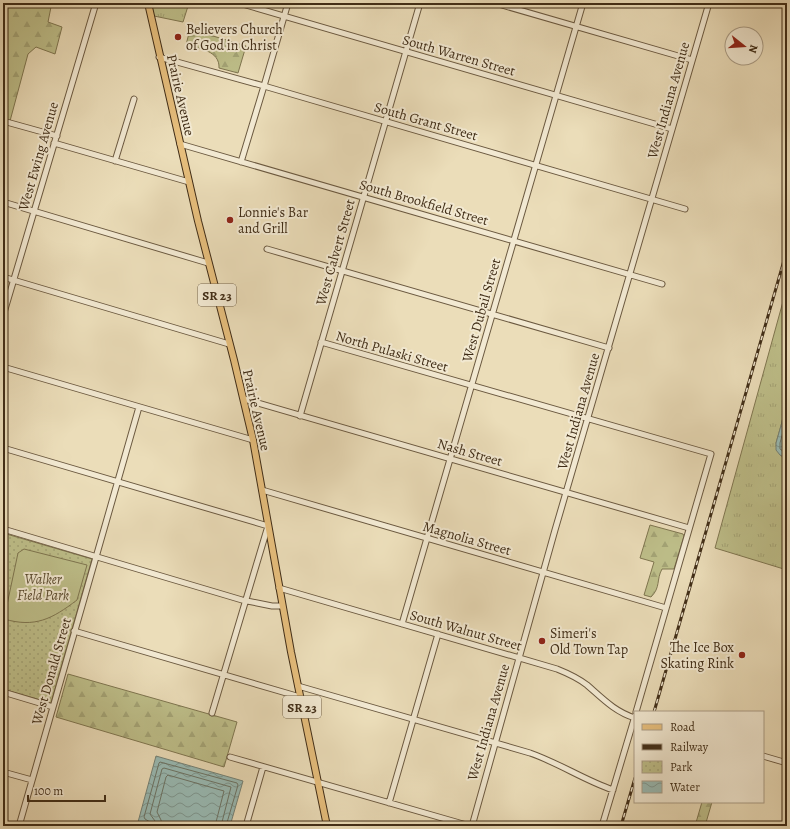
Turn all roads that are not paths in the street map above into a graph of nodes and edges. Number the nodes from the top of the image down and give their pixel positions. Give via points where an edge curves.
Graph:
1 (96, 3) edge
2 (148, 3) edge
3 (239, 3) edge
4 (288, 3) edge
5 (420, 3) edge
6 (495, 3) edge
7 (583, 3) edge
8 (709, 3) edge
9 (284, 16) junction
10 (576, 26) junction
11 (406, 52) junction
12 (159, 57) junction
13 (692, 60) junction
14 (264, 86) junction
15 (556, 95) junction
16 (134, 99) dead end
17 (3, 121) edge
18 (386, 122) junction
19 (672, 129) junction
20 (57, 136) junction
21 (54, 143) junction
22 (180, 144) junction
23 (115, 161) junction
24 (241, 162) junction
25 (536, 165) junction
26 (189, 182) junction
27 (363, 197) junction
28 (652, 199) junction
29 (3, 202) edge
30 (684, 209) dead end
31 (34, 211) junction
32 (514, 241) junction
33 (267, 249) dead end
34 (208, 263) junction
35 (342, 271) junction
36 (630, 275) junction
37 (3, 277) edge
38 (14, 280) junction
39 (662, 284) dead end
40 (492, 314) junction
41 (3, 316) edge
42 (321, 342) junction
43 (229, 344) junction
44 (609, 348) junction
45 (3, 367) edge
46 (472, 386) junction
47 (244, 400) junction
48 (140, 407) junction
49 (300, 416) junction
50 (588, 419) junction
51 (253, 440) junction
52 (3, 448) edge
53 (450, 459) junction
54 (118, 482) junction
55 (262, 490) junction
56 (566, 493) junction
57 (268, 526) junction
58 (689, 528) junction
59 (3, 529) edge
60 (427, 539) junction
61 (96, 556) junction
62 (543, 572) junction
63 (279, 588) junction
64 (245, 600) junction
65 (282, 606) junction
66 (666, 608) junction
67 (402, 624) junction
68 (74, 631) junction
69 (438, 634) junction
70 (519, 658) junction
71 (222, 674) junction
72 (298, 686) junction
73 (3, 692) edge
74 (300, 697) junction
75 (53, 707) junction
76 (636, 711) edge
77 (212, 713) dead end
78 (634, 717) edge
79 (413, 720) junction
80 (634, 720) edge
81 (494, 743) junction
82 (764, 756) edge
83 (230, 757) dead end
84 (787, 763) edge
85 (263, 767) junction
86 (3, 772) edge
87 (32, 780) junction
88 (317, 782) junction
89 (613, 790) junction
90 (389, 803) junction
91 (19, 826) edge
92 (246, 826) edge
93 (327, 826) edge
94 (471, 826) edge
95 (602, 826) edge

1 - 20 street, West Ewing Avenue
2 - 12 main road, Prairie Avenue / SR 23
3 - 9 street, South Warren Street
4 - 9 street
5 - 11 street, West Calvert Street
6 - 10 street
7 - 10 street, West Dubail Street
8 - 13 street, West Indiana Avenue
9 - 11 street, South Warren Street
9 - 14 street
10 - 13 street
10 - 15 street, West Dubail Street
11 - 15 street, South Warren Street
11 - 18 street, West Calvert Street
12 - 14 street, South Grant Street
12 - 22 main road, Prairie Avenue / SR 23
13 - 19 street, West Indiana Avenue
14 - 18 street, South Grant Street
14 - 24 street
15 - 19 street, South Warren Street
15 - 25 street, West Dubail Street
16 - 23 street
17 - 20 street
18 - 25 street, South Grant Street
18 - 27 street, West Calvert Street
19 - 28 street, West Indiana Avenue
20 - 21 street, West Ewing Avenue
21 - 23 street
21 - 31 street, West Ewing Avenue
22 - 24 street, South Brookfield Street
22 - 26 main road, Prairie Avenue / SR 23
23 - 26 street
24 - 27 street, South Brookfield Street
25 - 28 street, South Grant Street
25 - 32 street, West Dubail Street
26 - 34 main road, Prairie Avenue / SR 23
27 - 32 street, South Brookfield Street
27 - 35 street, West Calvert Street
28 - 30 street, South Grant Street
28 - 36 street, West Indiana Avenue
29 - 31 street
31 - 34 street
31 - 38 street, West Ewing Avenue
32 - 36 street, South Brookfield Street
32 - 40 street, West Dubail Street
33 - 35 street
34 - 43 main road, Prairie Avenue / SR 23
35 - 40 street
35 - 42 street, West Calvert Street
36 - 39 street, South Brookfield Street
36 - 44 street, West Indiana Avenue
37 - 38 street
38 - 41 street, West Ewing Avenue
38 - 43 street
40 - 44 street
40 - 46 street, West Dubail Street
42 - 46 street, North Pulaski Street
42 - 49 street, West Calvert Street
43 - 47 main road, Prairie Avenue / SR 23
44 - 50 street, West Indiana Avenue
45 - 48 street
46 - 50 street, North Pulaski Street
46 - 53 street, West Dubail Street
47 - 49 street, Nash Street
47 - 51 main road, Prairie Avenue / SR 23
48 - 51 street
48 - 54 street, West Donald Street
49 - 53 street, Nash Street
50 - 56 street, West Indiana Avenue
50 - 58 street, North Pulaski Street via 711,454
51 - 55 main road, Prairie Avenue / SR 23
52 - 54 street
53 - 56 street, Nash Street
53 - 60 street, West Dubail Street
54 - 57 street
54 - 61 street, West Donald Street
55 - 57 main road, Prairie Avenue / SR 23
55 - 60 street, Magnolia Street
56 - 58 street, Nash Street
56 - 62 street, West Indiana Avenue
57 - 63 main road, Prairie Avenue / SR 23
57 - 64 street
58 - 66 street
59 - 61 street
60 - 62 street, Magnolia Street
60 - 67 street, West Dubail Street
61 - 64 street
61 - 68 street, West Donald Street
62 - 66 street, Magnolia Street
62 - 70 street, West Indiana Avenue
63 - 65 main road, Prairie Avenue / SR 23
63 - 67 street, South Walnut Street
64 - 65 street
64 - 71 street
65 - 72 main road, Prairie Avenue / SR 23
66 - 76 street
67 - 69 street, South Walnut Street
68 - 71 street
68 - 75 street, West Donald Street
69 - 70 street, South Walnut Street
69 - 79 street
70 - 78 street, South Walnut Street via 571,675 614,708
70 - 81 street, West Indiana Avenue
71 - 74 street
71 - 77 street
72 - 74 main road, Prairie Avenue / SR 23
72 - 79 street
73 - 75 street
74 - 88 main road, Prairie Avenue / SR 23
75 - 87 street, West Donald Street
79 - 81 street
79 - 90 street
80 - 89 street
81 - 89 street via 548,760
81 - 94 street, West Indiana Avenue
82 - 84 street
83 - 85 street
85 - 88 street
85 - 92 street
86 - 87 street
87 - 91 street, West Donald Street
88 - 90 street
88 - 93 main road, Prairie Avenue / SR 23
89 - 95 street
90 - 94 street

